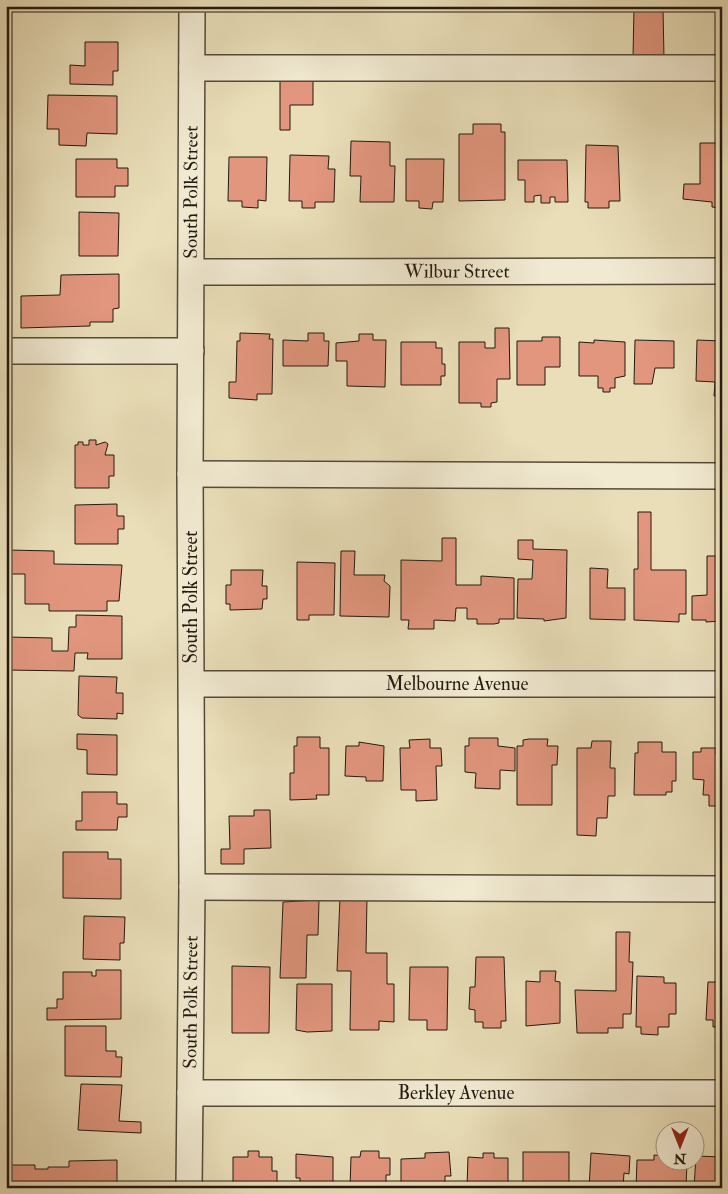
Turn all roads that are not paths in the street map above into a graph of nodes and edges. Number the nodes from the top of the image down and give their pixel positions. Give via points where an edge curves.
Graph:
1 (192, 6) edge
2 (192, 68) junction
3 (722, 68) edge
4 (722, 271) edge
5 (192, 272) junction
6 (6, 351) edge
7 (190, 351) junction
8 (190, 474) junction
9 (722, 476) edge
10 (192, 684) junction
11 (722, 684) edge
12 (192, 887) junction
13 (722, 888) edge
14 (190, 1093) junction
15 (722, 1093) edge
16 (189, 1188) edge

1 - 2 street, South Polk Street
2 - 3 street
2 - 5 street, South Polk Street
4 - 5 street, Wilbur Street
5 - 7 street, South Polk Street
6 - 7 street
7 - 8 street, South Polk Street
8 - 9 street
8 - 10 street, South Polk Street
10 - 11 street, Melbourne Avenue
10 - 12 street, South Polk Street
12 - 13 street
12 - 14 street, South Polk Street
14 - 15 street, Berkley Avenue
14 - 16 street, South Polk Street

